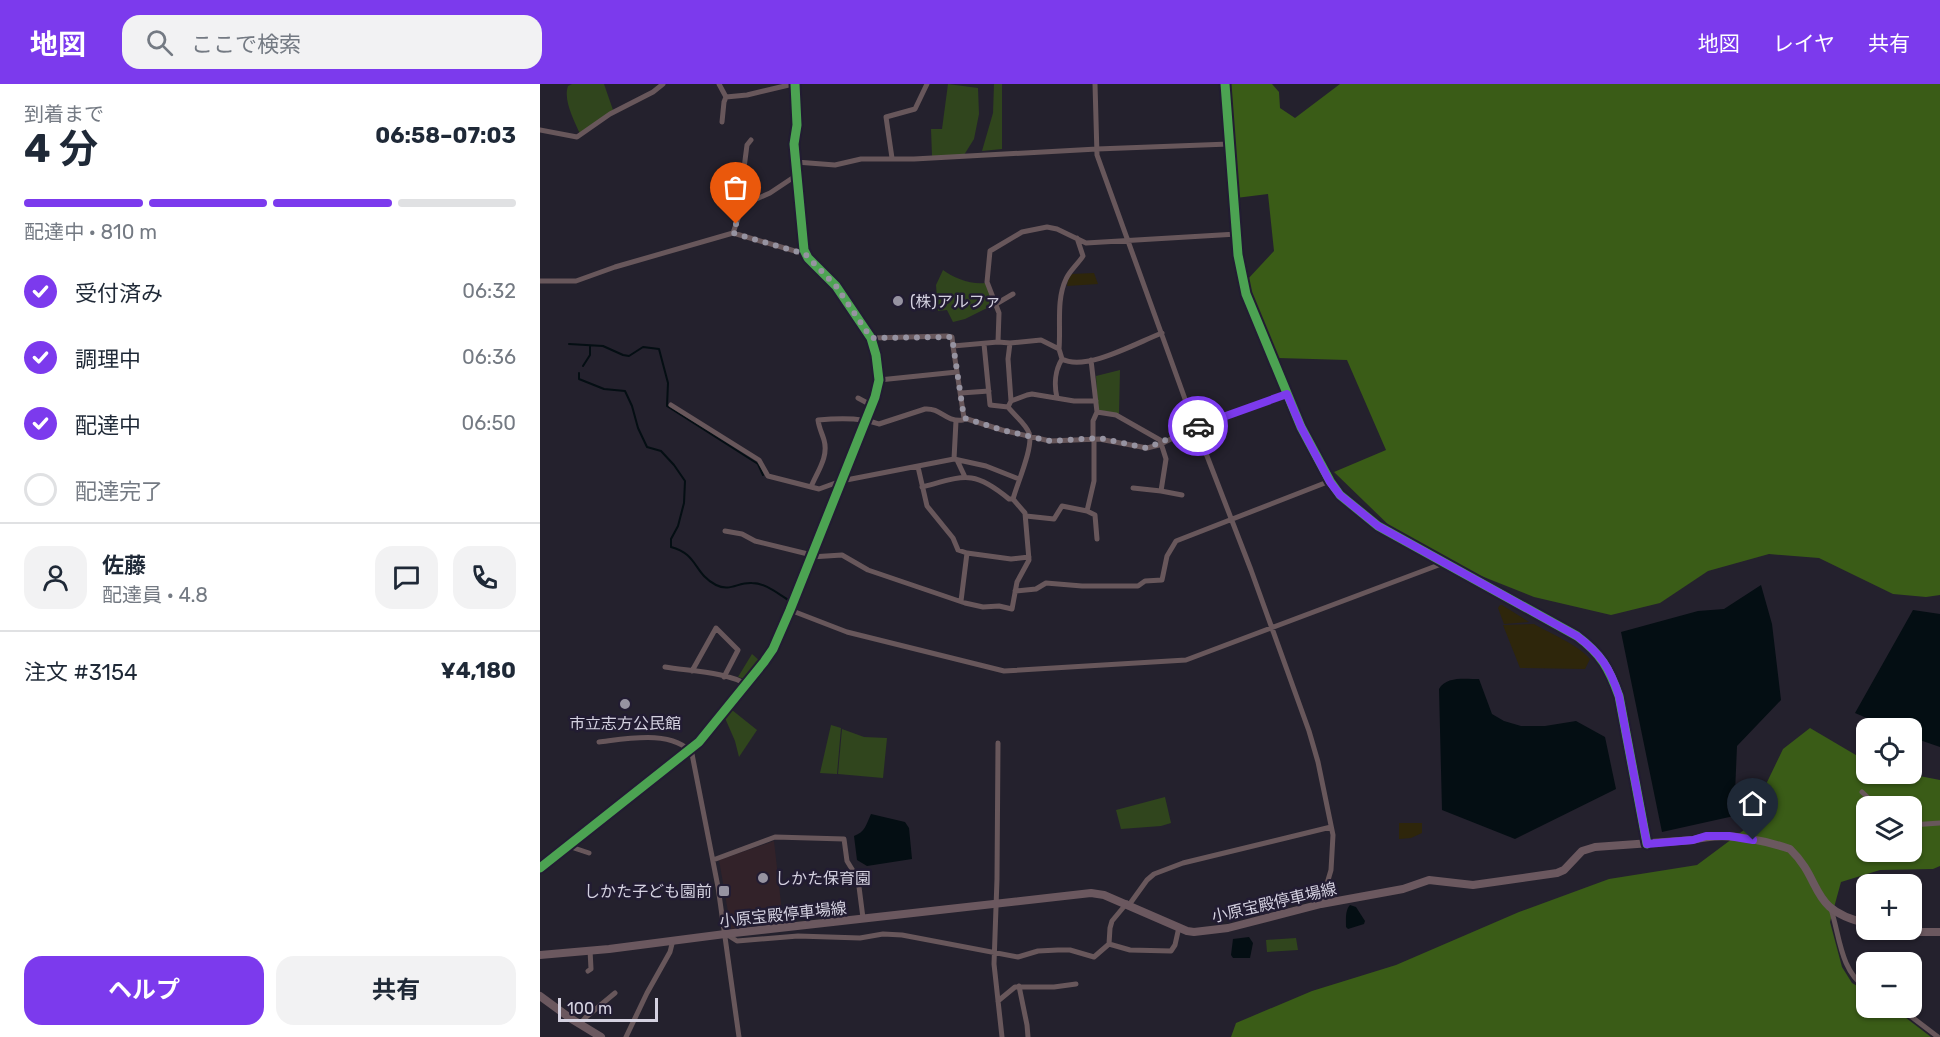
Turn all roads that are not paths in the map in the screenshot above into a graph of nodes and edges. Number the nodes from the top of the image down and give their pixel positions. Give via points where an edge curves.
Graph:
1 (663, 84) edge
2 (719, 84) edge
3 (794, 84) edge
4 (927, 84) edge
5 (1095, 84) edge
6 (1225, 84) edge
7 (726, 98) junction
8 (722, 122) dead end
9 (540, 130) edge
10 (751, 140) dead end
11 (1229, 144) junction
12 (1097, 149) junction
13 (892, 158) junction
14 (796, 162) junction
15 (796, 175) junction
16 (746, 204) junction
17 (733, 233) junction
18 (1237, 234) junction
19 (1077, 238) junction
20 (1129, 241) junction
21 (805, 254) junction
22 (540, 281) edge
23 (1013, 294) dead end
24 (996, 304) junction
25 (1162, 333) junction
26 (871, 338) junction
27 (998, 342) junction
28 (1010, 343) junction
29 (984, 344) junction
30 (953, 346) junction
31 (1059, 349) junction
32 (1062, 359) junction
33 (1091, 360) junction
34 (957, 372) junction
35 (879, 380) junction
36 (989, 391) junction
37 (961, 393) junction
38 (1287, 394) junction
39 (858, 398) dead end
40 (1056, 398) junction
41 (1096, 401) junction
42 (1010, 404) junction
43 (671, 405) dead end
44 (871, 405) junction
45 (1097, 411) junction
46 (964, 418) junction
47 (865, 421) junction
48 (956, 421) junction
49 (1196, 427) junction
50 (1030, 436) junction
51 (1094, 439) junction
52 (1162, 443) junction
53 (955, 459) junction
54 (918, 467) junction
55 (964, 477) junction
56 (1019, 479) junction
57 (841, 482) junction
58 (1330, 482) junction
59 (811, 487) junction
60 (922, 487) junction
61 (1133, 488) dead end
62 (1161, 491) junction
63 (1182, 495) dead end
64 (1014, 499) junction
65 (1087, 511) junction
66 (1026, 516) junction
67 (1230, 520) junction
68 (725, 531) dead end
69 (1096, 539) dead end
70 (967, 553) junction
71 (812, 556) junction
72 (1029, 557) junction
73 (1444, 563) junction
74 (1015, 591) junction
75 (961, 601) junction
76 (790, 610) junction
77 (1271, 628) junction
78 (665, 667) dead end
79 (692, 671) junction
80 (724, 677) junction
81 (747, 685) junction
82 (599, 742) dead end
83 (998, 742) dead end
84 (690, 751) junction
85 (1862, 792) dead end
86 (1866, 796) edge
87 (1940, 823) edge
88 (1922, 824) edge
89 (1331, 827) junction
90 (1647, 844) junction
91 (568, 846) junction
92 (589, 853) dead end
93 (713, 860) junction
94 (540, 868) edge
95 (995, 903) junction
96 (1128, 904) junction
97 (1321, 904) junction
98 (1831, 909) junction
99 (863, 918) junction
100 (1856, 920) edge
101 (1179, 927) junction
102 (1922, 932) edge
103 (1940, 932) edge
104 (726, 934) junction
105 (673, 940) junction
106 (1109, 944) junction
107 (590, 950) junction
108 (995, 952) junction
109 (540, 955) edge
110 (588, 971) dead end
111 (1856, 977) edge
112 (1076, 984) dead end
113 (1019, 986) junction
114 (615, 993) dead end
115 (540, 997) edge
116 (998, 1001) junction
117 (1913, 1018) edge
118 (580, 1024) junction
119 (601, 1037) edge
120 (626, 1037) edge
121 (740, 1037) edge
122 (1002, 1037) edge
123 (1028, 1037) edge
124 (1938, 1037) edge

1 - 9 street via 577,137
2 - 7 street
3 - 7 street
3 - 14 street
4 - 13 street via 915,109 886,117
5 - 12 street
6 - 11 street
7 - 8 street
10 - 16 street via 747,145 740,199
11 - 12 street
11 - 18 street
12 - 13 street
12 - 20 street
13 - 14 street via 836,165
14 - 15 street
15 - 16 street
15 - 21 street
16 - 17 street
17 - 21 street
17 - 22 street via 576,281
18 - 20 street
18 - 38 street via 1246,294
19 - 20 street via 1086,243
19 - 24 street via 1047,228 1022,232 992,249 987,282
19 - 31 street via 1083,256 1064,286
20 - 25 street
21 - 26 street via 836,286
23 - 24 street
24 - 27 street
25 - 33 street via 1122,352
25 - 49 street
26 - 30 street via 947,336 952,337
26 - 35 street
27 - 28 street
27 - 29 street
28 - 31 street via 1041,340
28 - 42 street
29 - 30 street
29 - 36 street
30 - 34 street
31 - 32 street
32 - 33 street via 1075,363
32 - 40 street
33 - 41 street
34 - 35 street
34 - 37 street
35 - 44 street
36 - 37 street
36 - 42 street via 990,405
37 - 46 street
38 - 49 street
38 - 58 street
39 - 44 street
40 - 41 street
40 - 42 street via 1027,395
41 - 45 street
42 - 50 street
43 - 59 street via 759,460 768,476
44 - 47 street
45 - 51 street
45 - 52 street via 1116,416
46 - 48 street
46 - 50 street
47 - 48 street via 879,424 932,409
47 - 57 street
47 - 59 street via 818,420 825,453
48 - 53 street
49 - 52 street
49 - 67 street
50 - 51 street via 1050,441
50 - 56 street
51 - 52 street via 1147,448
51 - 65 street via 1094,481
52 - 62 street via 1166,459
53 - 54 street
53 - 55 street
53 - 56 street
54 - 57 street
54 - 60 street
55 - 60 street
55 - 64 street via 980,479
56 - 64 street
57 - 59 street via 819,489
57 - 71 street
58 - 67 street
58 - 73 street via 1378,526
60 - 70 street via 933,516 953,538 958,550
61 - 62 street
62 - 63 street
64 - 66 street
65 - 66 street via 1062,506 1054,519
65 - 69 street via 1095,515
66 - 72 street
67 - 74 street via 1176,541 1167,556 1162,580 1145,581 1138,586 1046,583 1036,589
67 - 77 street
68 - 71 street
70 - 72 street via 1011,559
70 - 75 street
71 - 75 street via 842,555 868,570
71 - 76 street
72 - 74 street
73 - 77 street
73 - 90 street via 1577,636 1602,658 1619,696
74 - 75 street via 1012,609 983,608
76 - 77 street via 848,632 1004,671 1186,660
76 - 81 street via 773,649
77 - 89 street via 1310,737
78 - 79 street
79 - 80 street
79 - 80 street via 716,628 738,650
80 - 81 street
81 - 84 street
82 - 84 street via 652,736 683,745
83 - 95 street
84 - 91 street
84 - 93 street
85 - 86 street
87 - 88 street
89 - 96 street via 1183,863 1154,874
89 - 97 street via 1331,870
90 - 97 main road, 小原宝殿停車場線 via 1595,846 1582,851 1557,873 1473,885 1429,880
90 - 98 main road, 小原宝殿停車場線 via 1729,836 1776,844 1797,855
91 - 92 street
91 - 94 street
93 - 99 street via 775,837 844,839 847,861 858,879
93 - 104 street
95 - 96 main road, 小原宝殿停車場線 via 1091,893
95 - 99 main road, 小原宝殿停車場線
95 - 108 street
96 - 101 main road, 小原宝殿停車場線
96 - 106 street via 1112,921
97 - 101 main road, 小原宝殿停車場線 via 1228,928 1194,932
98 - 100 main road
98 - 111 street via 1841,954
99 - 104 main road, 小原宝殿停車場線
101 - 106 street via 1171,951 1130,950
102 - 103 main road
104 - 105 main road, 小原宝殿停車場線
104 - 108 street via 737,941 902,935
104 - 121 street
105 - 107 main road, 小原宝殿停車場線
105 - 120 street
106 - 108 street via 1094,957 1070,950 1038,951 1018,957
107 - 109 main road, 小原宝殿停車場線
107 - 110 street
108 - 116 street
112 - 113 street
113 - 116 street
113 - 123 street
114 - 118 street
115 - 118 main road
116 - 122 street
117 - 124 street
118 - 119 main road

